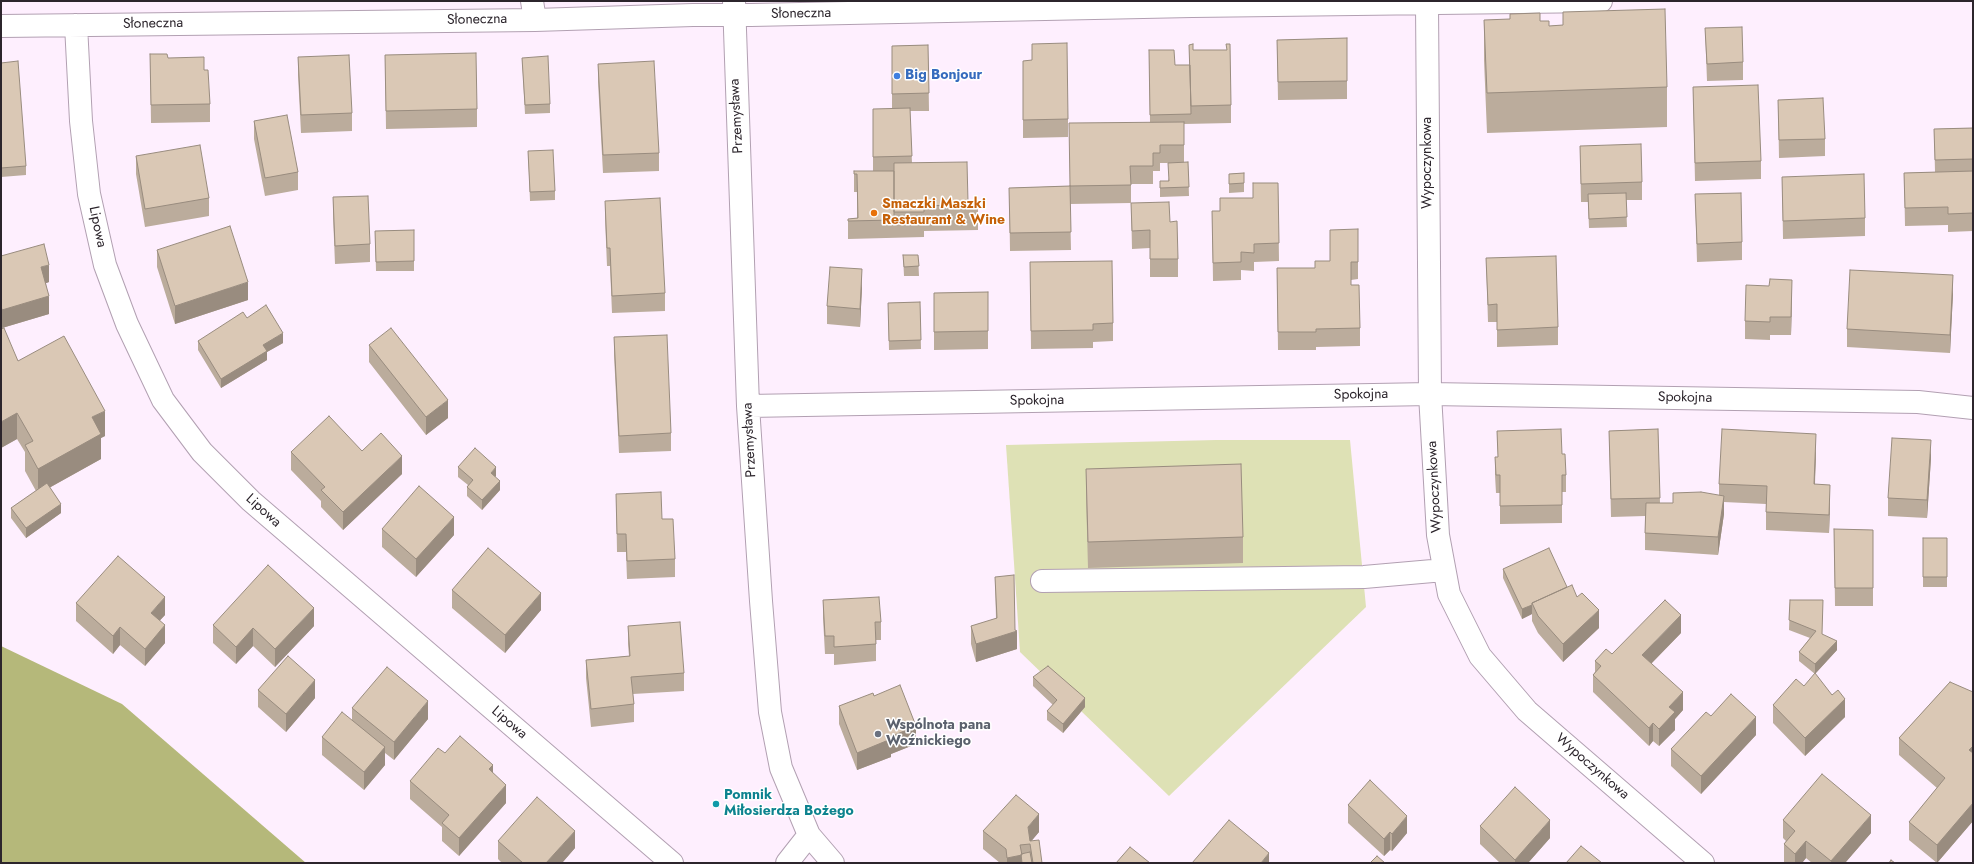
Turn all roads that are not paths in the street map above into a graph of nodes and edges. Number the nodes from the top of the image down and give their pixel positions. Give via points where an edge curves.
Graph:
1 (1601, 1) edge
2 (1427, 4) junction
3 (734, 8) edge
4 (533, 10) edge
5 (76, 25) junction
6 (1, 26) edge
7 (1430, 394) junction
8 (748, 406) junction
9 (1973, 408) edge
10 (1444, 570) junction
11 (1042, 581) dead end
12 (809, 835) junction
13 (672, 863) edge
14 (787, 863) edge
15 (833, 863) edge
16 (1703, 863) edge

1 - 2 street, Słoneczna
2 - 3 street, Słoneczna
2 - 7 street, Wypoczynkowa
3 - 4 street, Słoneczna
3 - 8 street, Przemysława
4 - 5 street, Słoneczna
5 - 6 street, Słoneczna
5 - 13 street, Lipowa via 81,122 88,187 105,265 127,324 163,400 202,452 251,501
7 - 8 street, Spokojna
7 - 9 street, Spokojna via 1918,402
7 - 10 street, Wypoczynkowa via 1438,535
8 - 12 street, Przemysława via 760,601 770,712 781,768
10 - 11 street via 1364,577
10 - 16 street, Wypoczynkowa via 1449,594 1480,656 1527,711
12 - 14 street
12 - 15 street, Przemysława

